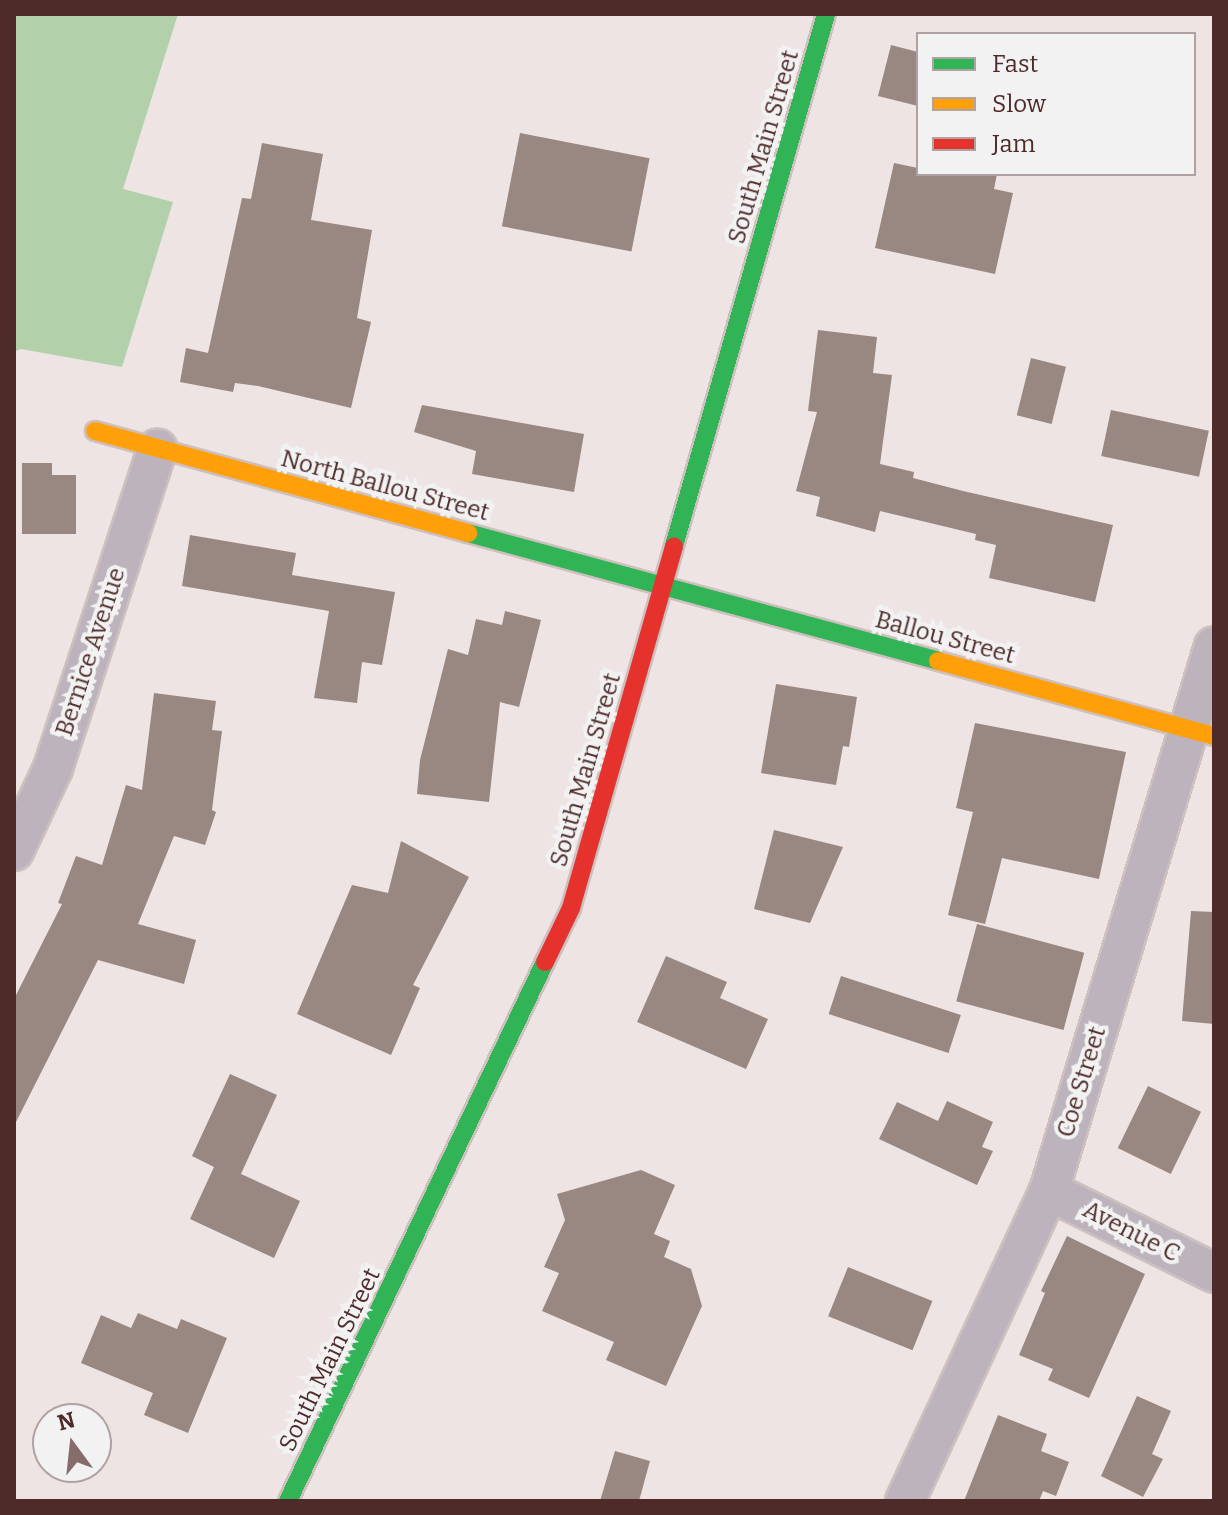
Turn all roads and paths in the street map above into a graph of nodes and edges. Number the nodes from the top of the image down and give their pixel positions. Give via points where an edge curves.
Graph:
1 (826, 14) edge
2 (95, 431) dead end
3 (157, 449) junction
4 (664, 587) junction
5 (1214, 646) edge
6 (1203, 734) edge
7 (14, 851) edge
8 (1049, 1191) junction
9 (1214, 1273) edge
10 (288, 1501) edge
11 (905, 1501) edge

1 - 4 main road, South Main Street
2 - 3 main road, North Ballou Street
3 - 4 main road, North Ballou Street
3 - 7 street, Bernice Avenue via 53,768
4 - 6 main road, Ballou Street
4 - 10 main road, South Main Street via 571,908
5 - 6 street, Coe Street
6 - 8 street, Coe Street
8 - 9 street, Avenue C
8 - 11 street, Coe Street

